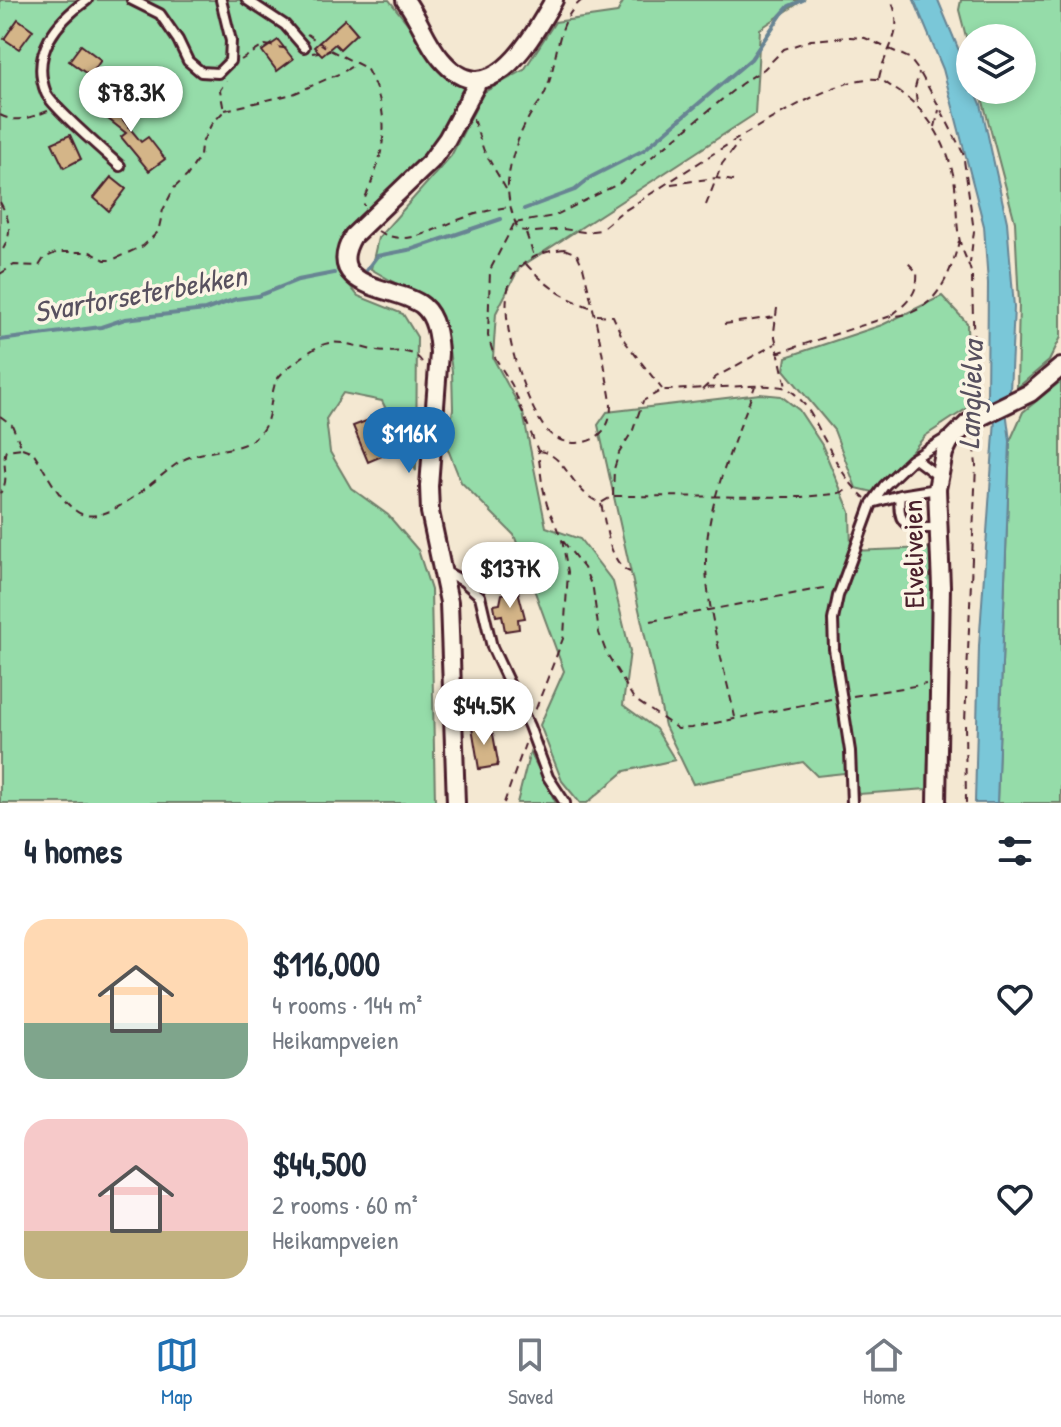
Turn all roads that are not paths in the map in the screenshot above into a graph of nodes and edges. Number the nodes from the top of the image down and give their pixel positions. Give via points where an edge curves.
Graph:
1 (87, 0) edge
2 (132, 0) edge
3 (221, 0) edge
4 (247, 0) edge
5 (405, 0) edge
6 (554, 0) edge
7 (302, 50) road end
8 (479, 80) junction
9 (120, 166) dead end
10 (1061, 367) edge
11 (974, 420) junction
12 (914, 458) junction
13 (938, 483) junction
14 (900, 495) junction
15 (872, 503) junction
16 (938, 528) junction
17 (444, 571) junction
18 (456, 803) edge
19 (565, 803) edge
20 (852, 803) edge
21 (937, 803) edge

1 - 9 lane via 66,14 43,53 46,95
2 - 3 lane via 160,14 188,61 201,72 218,73 230,61 231,41
4 - 7 lane via 285,25
5 - 8 street via 438,56 458,74
6 - 8 street via 519,56
8 - 17 street via 426,167 369,220 347,252 348,266 362,283 414,300 434,323 438,343 430,512
10 - 11 street via 1030,393
11 - 12 lane
11 - 13 street, Elveliveien via 944,453
12 - 13 lane
12 - 15 lane
13 - 14 lane
13 - 16 street, Elveliveien
14 - 15 lane
14 - 16 lane via 902,521
15 - 20 lane via 835,606 833,633
16 - 21 street, Elveliveien
17 - 18 street
17 - 19 lane via 480,596 492,647 548,777

